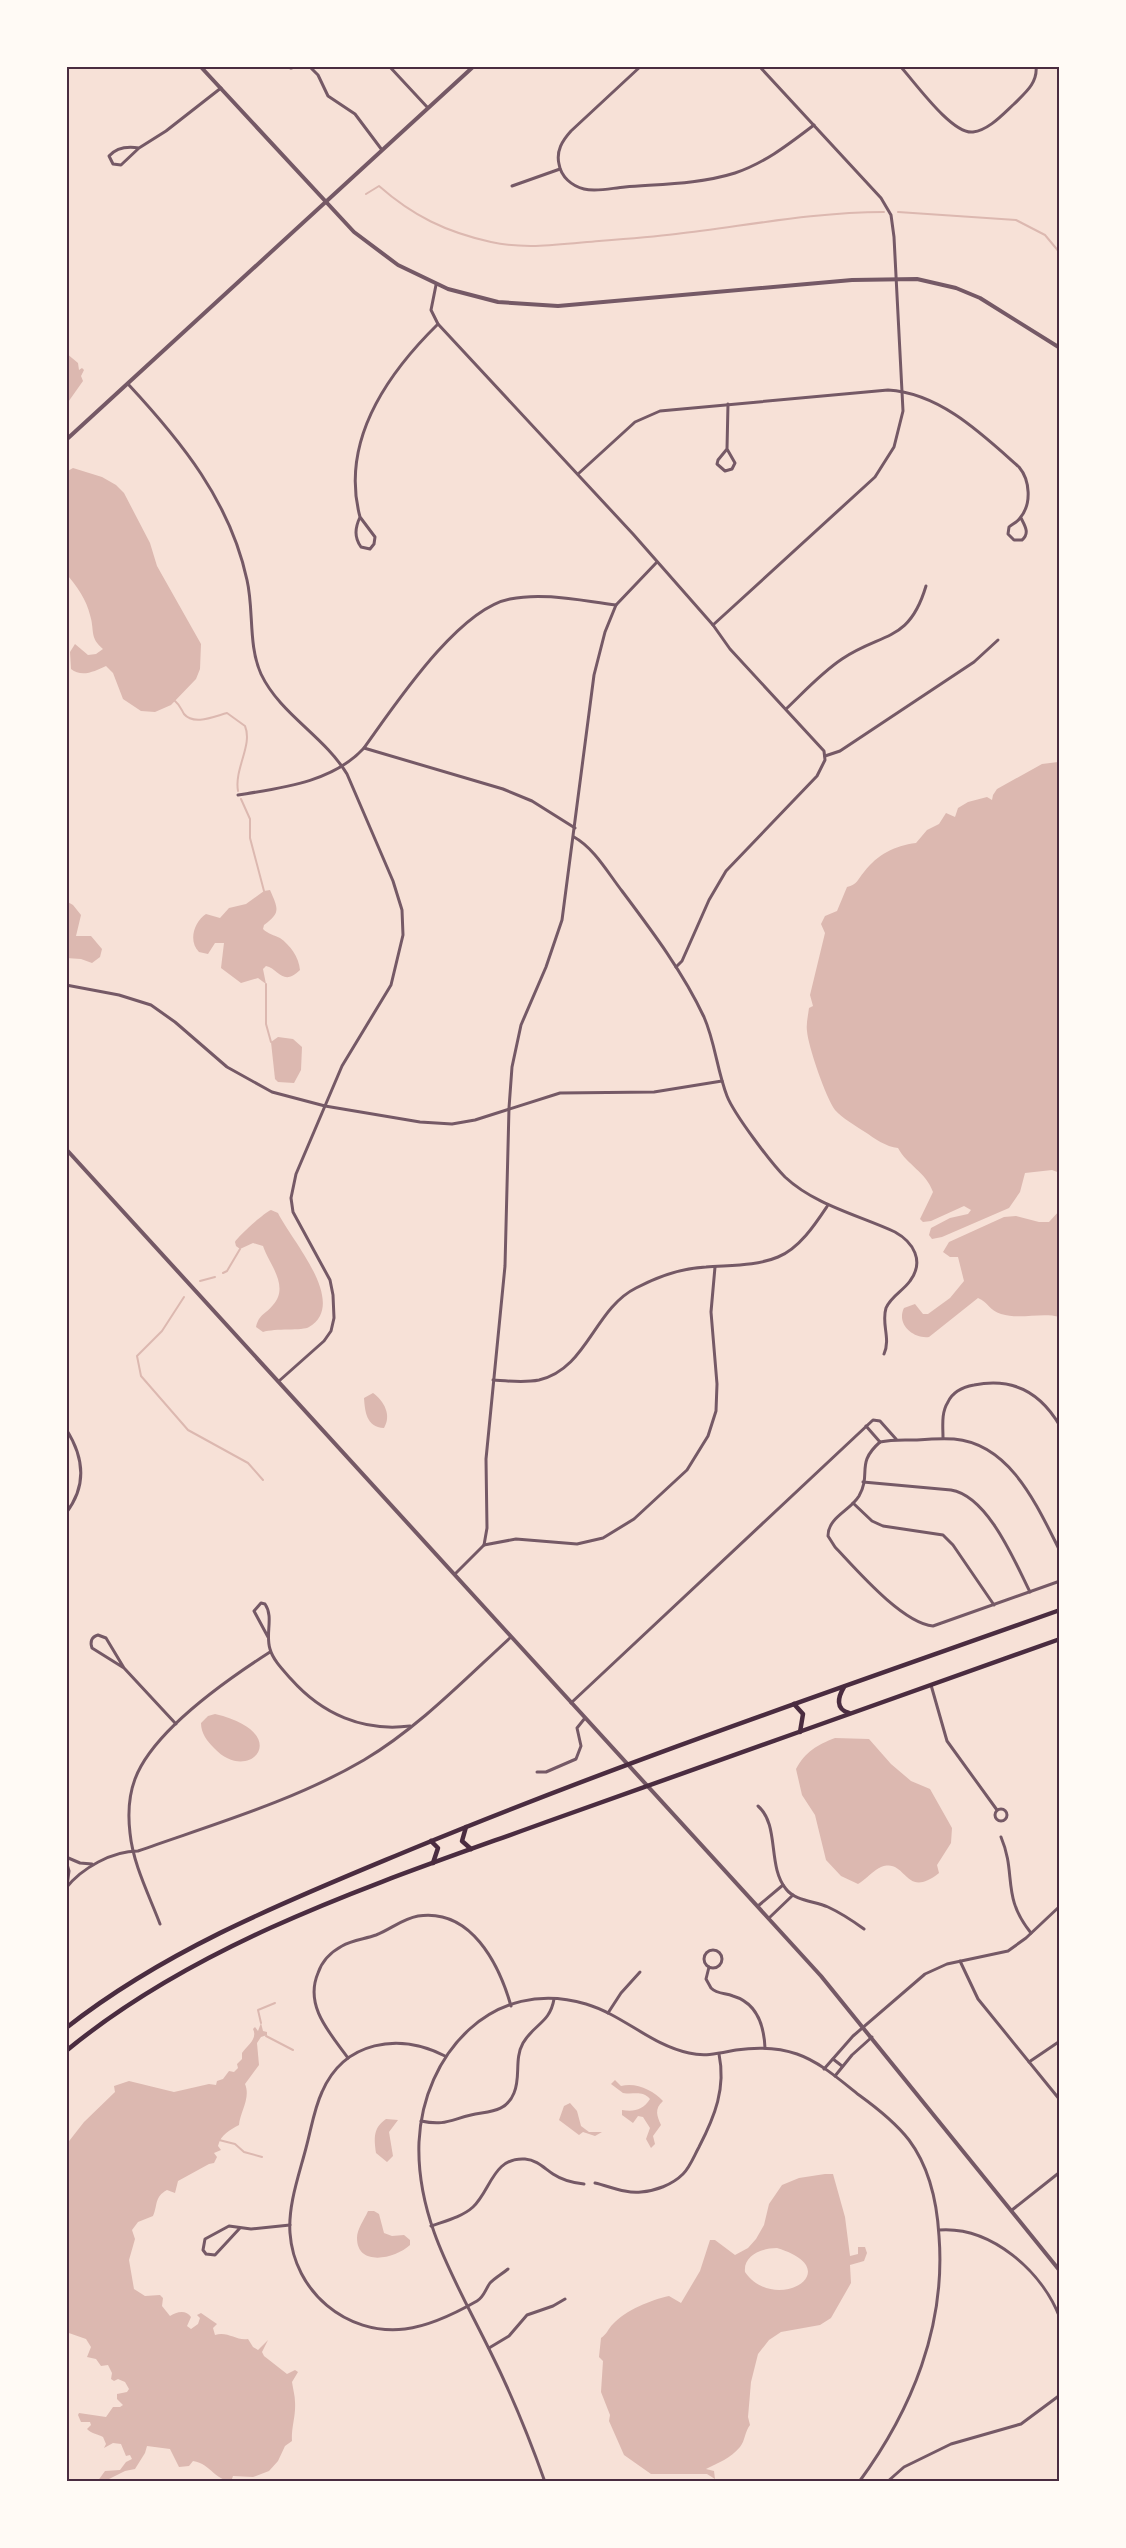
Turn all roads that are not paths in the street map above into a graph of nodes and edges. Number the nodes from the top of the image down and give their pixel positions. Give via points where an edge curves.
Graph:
1 (200, 66) edge
2 (286, 66) edge
3 (298, 66) edge
4 (309, 66) edge
5 (389, 66) edge
6 (474, 66) edge
7 (641, 66) edge
8 (759, 66) edge
9 (900, 66) edge
10 (1036, 66) edge
11 (221, 88) junction
12 (428, 108) junction
13 (814, 125) junction
14 (139, 148) junction
15 (382, 150) junction
16 (560, 169) junction
17 (512, 186) dead end
18 (326, 202) junction
19 (897, 278) junction
20 (436, 285) junction
21 (438, 324) junction
22 (1060, 348) edge
23 (128, 384) junction
24 (903, 391) junction
25 (728, 404) junction
26 (66, 440) edge
27 (727, 449) junction
28 (578, 474) junction
29 (360, 517) junction
30 (1021, 518) junction
31 (657, 562) junction
32 (926, 586) dead end
33 (616, 605) junction
34 (713, 625) junction
35 (998, 640) dead end
36 (786, 709) junction
37 (364, 747) junction
38 (825, 756) junction
39 (343, 767) junction
40 (238, 795) dead end
41 (575, 828) junction
42 (574, 837) junction
43 (676, 967) junction
44 (66, 985) edge
45 (722, 1081) junction
46 (325, 1106) junction
47 (509, 1108) junction
48 (66, 1150) edge
49 (828, 1205) junction
50 (715, 1267) junction
51 (884, 1354) dead end
52 (493, 1380) junction
53 (279, 1381) junction
54 (866, 1426) junction
55 (1060, 1426) edge
56 (66, 1428) edge
57 (943, 1438) junction
58 (896, 1439) junction
59 (880, 1442) junction
60 (863, 1482) junction
61 (854, 1503) junction
62 (66, 1513) edge
63 (484, 1545) junction
64 (1060, 1551) edge
65 (455, 1574) junction
66 (1060, 1581) edge
67 (1030, 1592) junction
68 (994, 1605) junction
69 (1060, 1610) edge
70 (268, 1637) junction
71 (511, 1637) junction
72 (1060, 1639) edge
73 (270, 1652) junction
74 (124, 1668) junction
75 (931, 1685) junction
76 (843, 1687) junction
77 (571, 1703) junction
78 (794, 1704) junction
79 (851, 1714) junction
80 (585, 1718) junction
81 (176, 1724) junction
82 (411, 1726) junction
83 (800, 1732) junction
84 (628, 1764) junction
85 (537, 1772) dead end
86 (648, 1786) junction
87 (758, 1806) dead end
88 (997, 1810) dead end
89 (466, 1827) junction
90 (1001, 1837) dead end
91 (431, 1841) junction
92 (472, 1849) junction
93 (134, 1851) junction
94 (66, 1857) edge
95 (66, 1861) edge
96 (433, 1863) junction
97 (94, 1864) junction
98 (783, 1885) junction
99 (67, 1888) edge
100 (793, 1895) junction
101 (758, 1906) junction
102 (1060, 1906) edge
103 (769, 1918) junction
104 (160, 1924) dead end
105 (864, 1929) dead end
106 (1031, 1933) junction
107 (960, 1961) junction
108 (709, 1967) junction
109 (640, 1972) dead end
110 (554, 1998) junction
111 (511, 2006) junction
112 (608, 2013) junction
113 (864, 2027) junction
114 (66, 2028) edge
115 (872, 2037) junction
116 (1060, 2040) edge
117 (765, 2048) junction
118 (66, 2051) edge
119 (719, 2054) junction
120 (444, 2056) junction
121 (348, 2058) junction
122 (832, 2059) junction
123 (1029, 2062) junction
124 (842, 2066) junction
125 (824, 2069) junction
126 (834, 2076) junction
127 (1060, 2100) edge
128 (422, 2121) junction
129 (1060, 2172) edge
130 (596, 2183) dead end
131 (584, 2184) dead end
132 (1012, 2210) junction
133 (290, 2225) junction
134 (430, 2226) junction
135 (240, 2228) junction
136 (939, 2230) junction
137 (508, 2269) dead end
138 (1060, 2271) edge
139 (565, 2299) dead end
140 (467, 2305) junction
141 (1060, 2318) edge
142 (489, 2348) junction
143 (1060, 2396) edge
144 (545, 2482) edge
145 (859, 2482) edge
146 (886, 2482) edge

1 - 11 street
2 - 3 street
4 - 15 street via 328,96 355,114
5 - 12 street
6 - 12 street
7 - 16 street via 565,138 558,155
8 - 13 street
9 - 10 street via 953,124 968,132 984,129 1025,93
11 - 14 street
11 - 18 street
12 - 15 street
13 - 16 street via 760,163 702,180 587,190 569,182
13 - 19 street via 885,204 893,223
14 - 14 street via 116,150 110,160 121,165
15 - 18 street
16 - 17 street
18 - 20 street via 382,255
18 - 23 street
19 - 20 street via 558,306 498,302
19 - 22 street via 931,281 970,293
19 - 24 street
20 - 21 street via 431,310
21 - 28 street
21 - 29 street via 396,369 370,415 355,470
23 - 26 street
23 - 39 street via 189,454 224,513 244,569 255,654 265,682
24 - 25 street
24 - 30 street via 944,407 1019,467 1028,489
24 - 34 street via 898,437 874,477
25 - 27 street
25 - 28 street via 647,416
27 - 27 street via 717,460 725,471 735,463
28 - 31 street
29 - 29 street via 375,537 370,549 358,543 356,526
30 - 30 street via 1009,527 1008,534 1014,540 1027,535
31 - 33 street
31 - 34 street
32 - 36 street via 916,611 901,629 843,658
33 - 37 street via 532,597 492,605 469,621 434,656
33 - 41 street via 604,632 594,675
34 - 36 street
35 - 38 street via 989,651 936,688 840,751
36 - 38 street
37 - 39 street
37 - 41 street via 503,789 532,801
38 - 43 street via 817,776 726,871
39 - 40 street via 286,787
39 - 46 street via 393,881 402,910 403,935 391,985 342,1066
41 - 42 street
42 - 43 street via 608,872
42 - 47 street via 557,936 518,1034
43 - 45 street via 708,1027
44 - 46 street via 151,1005 239,1076 272,1092
45 - 47 street via 654,1092 560,1093
45 - 49 street via 736,1113 779,1170
46 - 47 street via 445,1125 487,1117
46 - 53 street via 300,1163 291,1198 296,1221 330,1281 333,1324 317,1348
47 - 52 street via 505,1266
48 - 53 street
49 - 50 street via 804,1238 779,1257
49 - 51 street via 895,1232 909,1241 915,1251 917,1263 912,1279 885,1310
50 - 52 street via 670,1274 628,1292 609,1308 578,1355 555,1374 537,1380
50 - 63 street via 711,1312 716,1411 708,1436 687,1470 634,1519 603,1538 577,1544 516,1539
52 - 63 street
53 - 65 street
54 - 58 street via 873,1420 880,1421
54 - 59 street
54 - 77 street
55 - 57 street via 1048,1407 1029,1391 1012,1384 985,1383 966,1387 949,1399 943,1412
56 - 62 street via 77,1451 82,1476
57 - 58 street
57 - 64 street via 980,1446 1005,1464 1028,1491
58 - 59 street
59 - 60 street via 866,1458
60 - 61 street
60 - 67 street via 965,1494 987,1514
61 - 68 street via 883,1526 943,1536
61 - 68 street via 832,1523 828,1536 890,1602 929,1626
63 - 65 street
65 - 71 street
66 - 67 street
67 - 68 street
69 - 76 highway
70 - 70 street via 254,1611 257,1604 265,1604 270,1613
70 - 73 street
71 - 77 street
71 - 82 street
72 - 75 highway
73 - 81 street
73 - 82 street via 301,1691 321,1707 359,1724
74 - 74 street via 95,1651 91,1645 93,1637 106,1638
74 - 81 street
75 - 79 highway
75 - 88 street via 947,1741
76 - 78 highway
76 - 79 highway via 839,1705
77 - 80 street
78 - 83 highway via 803,1714
78 - 84 highway
79 - 83 highway
80 - 84 street
80 - 85 street via 577,1728 581,1747 576,1759
81 - 93 street via 150,1754 135,1780 129,1817
82 - 93 street via 364,1760 312,1786
83 - 86 highway
84 - 86 street
84 - 89 highway
86 - 92 highway
86 - 101 street
87 - 98 street via 769,1824
89 - 91 highway
89 - 92 highway via 462,1841
90 - 106 street via 1008,1856 1013,1902
91 - 96 highway via 438,1848
91 - 114 highway via 208,1938 123,1986
92 - 96 highway
93 - 97 street
93 - 104 street
94 - 97 street
95 - 99 street
96 - 118 highway via 207,1958 132,2002
97 - 99 street
98 - 100 street
98 - 101 street
100 - 103 street
100 - 105 street via 826,1906
101 - 103 street
102 - 106 street
103 - 113 street
106 - 107 street via 1008,1951
107 - 113 street via 925,1974
107 - 123 street via 978,1999
108 - 108 street via 721,1963 717,1951 711,1950 704,1956
108 - 117 street via 706,1979 711,1988 744,2001 758,2014
109 - 112 street
110 - 111 street
110 - 112 street via 578,2001
110 - 128 street via 547,2019 529,2034 519,2052 515,2089 504,2106 449,2123
111 - 120 street via 473,2026
111 - 121 street via 495,1964 468,1931 440,1917 411,1918 338,1948 320,1968 314,1986 316,2010
112 - 119 street via 678,2050 698,2055
113 - 115 street
113 - 122 street
115 - 124 street
115 - 132 street
116 - 123 street
117 - 119 street
117 - 125 street via 797,2054
119 - 130 street via 721,2083 716,2109 684,2174 667,2185 642,2192
120 - 121 street via 416,2044 395,2042
120 - 128 street via 429,2089
121 - 133 street via 330,2077 319,2099
122 - 124 street
122 - 125 street
123 - 127 street
124 - 126 street
125 - 126 street
126 - 136 street via 894,2122 915,2149 932,2187
128 - 134 street via 420,2171
129 - 132 street
131 - 134 street via 558,2177 532,2161 514,2161 494,2174 472,2208
132 - 138 street
133 - 135 street
133 - 140 street via 295,2259 307,2284 325,2304 349,2320 378,2329 408,2329
134 - 140 street
135 - 135 street via 219,2229 205,2240 203,2250 215,2255
136 - 141 street via 973,2235 1017,2259 1041,2283
136 - 145 street via 939,2284 930,2343 903,2411
137 - 140 street via 481,2298
139 - 142 street via 527,2315 509,2336
140 - 142 street
142 - 144 street via 517,2407
143 - 146 street via 1021,2424 951,2444 904,2468

